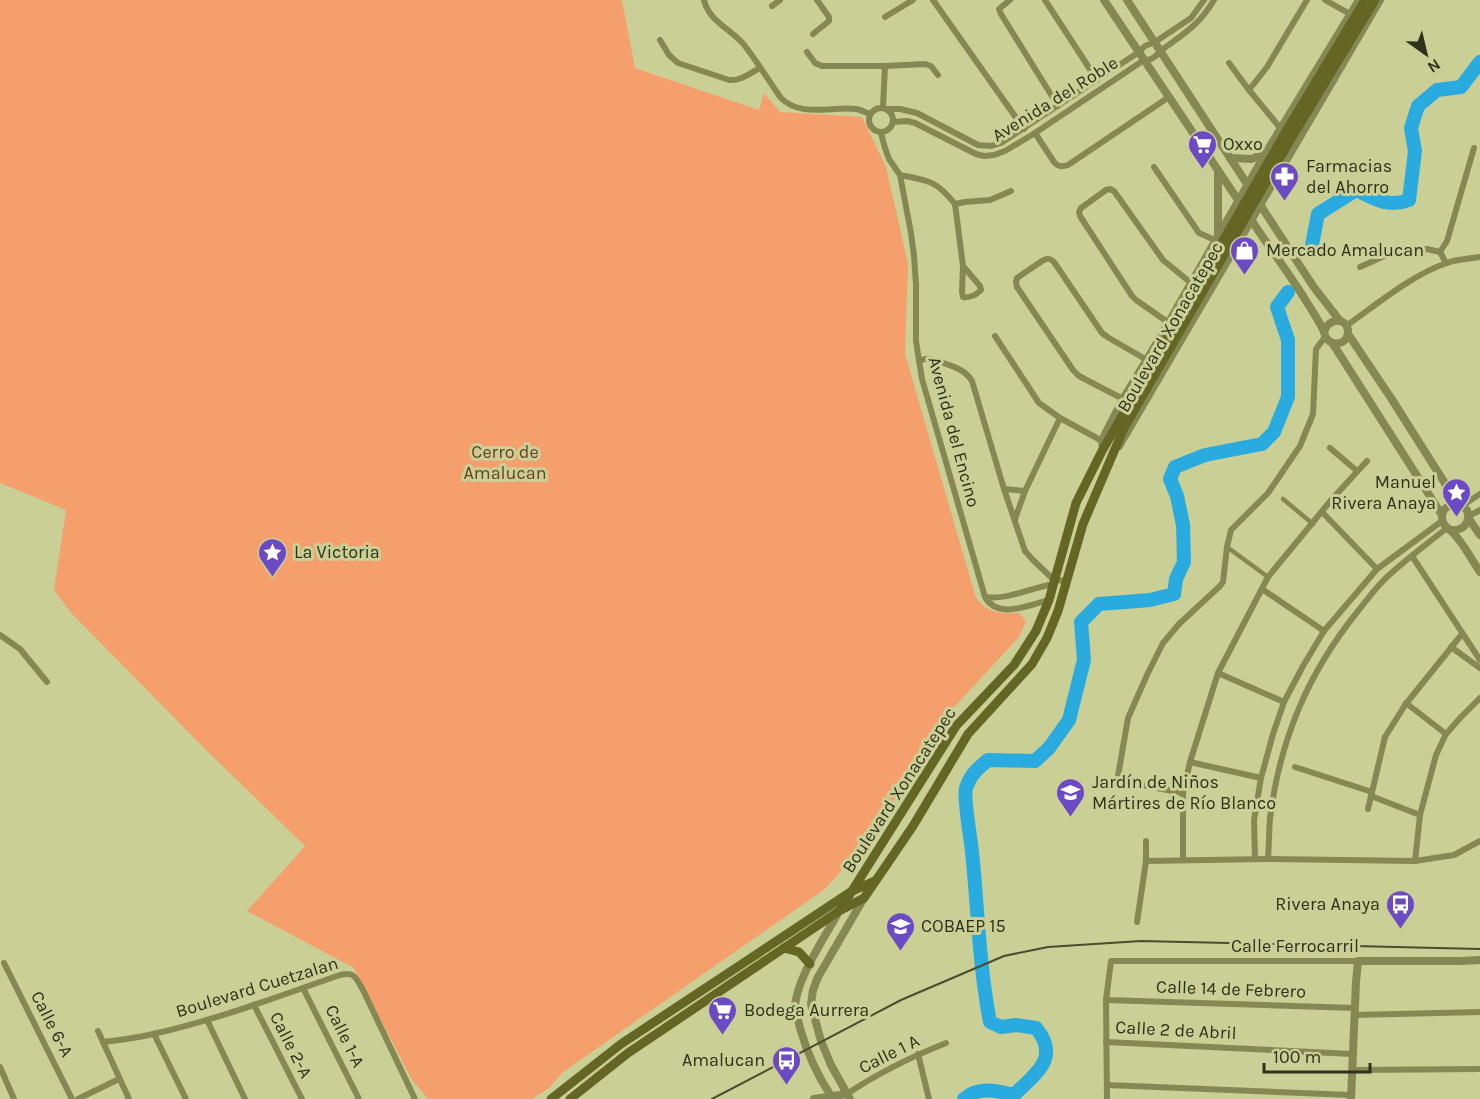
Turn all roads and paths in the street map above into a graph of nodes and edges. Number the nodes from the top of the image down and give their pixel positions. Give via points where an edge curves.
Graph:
1 (704, 0) edge
2 (780, 0) edge
3 (817, 0) edge
4 (913, 0) edge
5 (933, 0) edge
6 (1010, 0) edge
7 (1045, 0) edge
8 (1104, 0) edge
9 (1127, 0) edge
10 (1204, 0) edge
11 (1215, 0) edge
12 (1306, 0) edge
13 (1325, 0) edge
14 (1359, 0) edge
15 (1365, 0) edge
16 (1375, 0) edge
17 (1380, 0) edge
18 (772, 6) dead end
19 (1350, 14) junction
20 (885, 18) dead end
21 (813, 34) dead end
22 (660, 40) dead end
23 (1155, 42) junction
24 (1160, 51) junction
25 (807, 52) dead end
26 (1139, 52) junction
27 (1144, 60) junction
28 (1229, 63) dead end
29 (885, 66) junction
30 (760, 68) junction
31 (938, 75) dead end
32 (1097, 80) junction
33 (1249, 90) junction
34 (1169, 97) junction
35 (1058, 106) junction
36 (885, 109) junction
37 (870, 114) junction
38 (893, 122) junction
39 (1024, 129) junction
40 (1281, 129) junction
41 (881, 133) junction
42 (1035, 133) junction
43 (1474, 148) dead end
44 (1268, 151) junction
45 (1230, 158) junction
46 (1154, 166) dead end
47 (1218, 170) junction
48 (1257, 170) junction
49 (900, 176) junction
50 (1274, 181) junction
51 (1248, 185) junction
52 (1011, 191) dead end
53 (1239, 200) junction
54 (955, 204) junction
55 (1260, 205) junction
56 (1251, 219) junction
57 (1218, 235) junction
58 (1240, 238) junction
59 (1440, 252) junction
60 (1480, 257) edge
61 (1446, 263) junction
62 (963, 266) junction
63 (1360, 267) dead end
64 (1191, 283) junction
65 (1313, 286) junction
66 (1301, 294) junction
67 (1169, 322) junction
68 (1345, 327) junction
69 (1325, 335) junction
70 (996, 336) dead end
71 (1158, 341) junction
72 (1333, 344) junction
73 (1175, 350) junction
74 (1147, 360) junction
75 (919, 361) junction
76 (1123, 399) junction
77 (1060, 418) junction
78 (1121, 426) junction
79 (1104, 445) junction
80 (1330, 448) dead end
81 (1114, 452) junction
82 (1367, 461) dead end
83 (1357, 471) junction
84 (1004, 489) junction
85 (1025, 491) junction
86 (1480, 494) edge
87 (1283, 499) dead end
88 (1460, 505) junction
89 (1480, 510) edge
90 (1322, 512) junction
91 (1469, 517) junction
92 (1442, 518) junction
93 (1015, 519) junction
94 (1313, 524) junction
95 (1449, 529) junction
96 (1480, 535) edge
97 (1227, 547) junction
98 (1412, 556) junction
99 (1377, 568) junction
100 (1480, 572) edge
101 (1268, 577) junction
102 (1067, 581) junction
103 (1054, 582) junction
104 (1262, 589) junction
105 (985, 597) junction
106 (1049, 600) junction
107 (1324, 632) junction
108 (1462, 634) junction
109 (0, 635) edge
110 (1451, 647) junction
111 (1480, 660) edge
112 (1480, 668) edge
113 (1218, 673) junction
114 (47, 682) dead end
115 (1480, 698) edge
116 (1284, 702) junction
117 (1406, 703) junction
118 (1446, 734) junction
119 (1190, 762) junction
120 (1295, 766) dead end
121 (1260, 778) junction
122 (1183, 793) junction
123 (1372, 794) junction
124 (1368, 808) dead end
125 (1420, 815) junction
126 (1146, 841) dead end
127 (1480, 842) edge
128 (1254, 859) junction
129 (1268, 859) junction
130 (1183, 860) junction
131 (1146, 861) junction
132 (1415, 861) junction
133 (875, 881) junction
134 (852, 891) junction
135 (864, 898) junction
136 (839, 912) junction
137 (1137, 922) dead end
138 (784, 948) junction
139 (1480, 960) edge
140 (1358, 961) junction
141 (4, 963) dead end
142 (810, 964) junction
143 (303, 988) junction
144 (1106, 1000) junction
145 (255, 1005) junction
146 (1355, 1012) junction
147 (1480, 1012) edge
148 (207, 1020) junction
149 (98, 1031) dead end
150 (154, 1034) junction
151 (103, 1042) junction
152 (1106, 1042) junction
153 (946, 1043) dead end
154 (918, 1054) junction
155 (1353, 1054) junction
156 (0, 1067) edge
157 (1480, 1069) edge
158 (1352, 1071) junction
159 (119, 1079) junction
160 (1107, 1085) junction
161 (848, 1096) edge
162 (1351, 1097) edge
163 (832, 1098) edge
164 (14, 1099) edge
165 (72, 1099) edge
166 (78, 1099) edge
167 (129, 1099) edge
168 (186, 1099) edge
169 (245, 1099) edge
170 (302, 1099) edge
171 (359, 1099) edge
172 (415, 1099) edge
173 (551, 1099) edge
174 (570, 1099) edge
175 (819, 1099) edge
176 (929, 1099) edge
177 (1107, 1099) edge

1 - 30 street via 709,12 740,40
2 - 18 street
3 - 21 street via 829,21
4 - 20 street
5 - 39 street
6 - 35 street via 999,9
7 - 32 street
8 - 26 street
9 - 23 street
10 - 23 street, Avenida del Roble via 1191,18
11 - 24 street, Avenida del Roble via 1192,29
12 - 33 street
13 - 19 street
14 - 19 street, Boulevard Xonacatepec
15 - 78 main road, Boulevard Xonacatepec via 1285,133
16 - 78 main road, Boulevard Xonacatepec
17 - 50 street, Boulevard Xonacatepec
19 - 40 street, Boulevard Xonacatepec
22 - 30 street via 678,63 729,80 735,81
23 - 24 street
23 - 26 street, Avenida del Roble
24 - 27 street, Avenida del Roble via 1154,58
24 - 45 street
25 - 29 street via 822,66
26 - 27 street
26 - 32 street, Avenida del Roble
27 - 34 street
27 - 42 street, Avenida del Roble
28 - 33 street
29 - 31 street via 928,65
29 - 36 street
30 - 37 street via 781,98 796,108 855,109
32 - 35 street, Avenida del Roble
33 - 40 street
34 - 42 street via 1063,167 1054,162
34 - 47 street
35 - 39 street, Avenida del Roble
36 - 37 street via 878,108
36 - 38 street
36 - 39 street, Avenida del Roble via 917,113 978,145 1001,143
37 - 41 street via 871,129
38 - 41 street via 891,128
38 - 42 street, Avenida del Roble via 915,123 984,156 1005,151
40 - 44 street, Boulevard Xonacatepec
41 - 49 street, Avenida del Encino
43 - 59 street via 1447,241
44 - 45 street via 1252,159
44 - 48 street, Boulevard Xonacatepec
45 - 51 street
46 - 57 street via 1199,233
47 - 53 street
47 - 57 street
48 - 50 street via 1261,182
48 - 51 street, Boulevard Xonacatepec
49 - 54 street via 931,182
49 - 75 street, Avenida del Encino via 914,256
50 - 55 street, Boulevard Xonacatepec
51 - 53 street, Boulevard Xonacatepec
51 - 55 street
52 - 54 street via 990,200
53 - 56 street
53 - 57 street, Boulevard Xonacatepec
54 - 62 street
55 - 56 street, Boulevard Xonacatepec
55 - 65 street
56 - 58 street, Boulevard Xonacatepec
56 - 66 street
57 - 58 street via 1228,224 1239,229
57 - 64 street, Boulevard Xonacatepec
58 - 73 street, Boulevard Xonacatepec
59 - 61 street
59 - 63 street via 1428,249 1391,253
60 - 61 street
61 - 68 street via 1408,283
62 - 62 street via 962,292 963,297 968,297 981,290
64 - 67 street, Boulevard Xonacatepec
64 - 67 street via 1163,260 1110,189 1079,212 1132,296
65 - 66 street
65 - 68 street
66 - 69 street
67 - 71 street, Boulevard Xonacatepec
68 - 69 street via 1334,321 1326,327
68 - 72 street via 1346,339
68 - 88 street
69 - 72 street
69 - 97 street via 1316,349 1312,414 1300,446 1268,493 1231,531
70 - 77 street via 1039,403
71 - 73 street
71 - 74 street, Boulevard Xonacatepec
72 - 92 street
73 - 81 street, Boulevard Xonacatepec
74 - 76 street, Boulevard Xonacatepec
74 - 76 street via 1102,333 1051,259 1046,258 1017,279 1017,287 1073,370
75 - 84 street via 930,359 968,374
75 - 105 street, Avenida del Encino
76 - 79 street, Boulevard Xonacatepec
77 - 79 street
77 - 85 street
78 - 79 main road, Boulevard Xonacatepec
78 - 81 main road, Boulevard Xonacatepec
79 - 103 main road, Boulevard Xonacatepec via 1076,503
80 - 83 street
81 - 102 main road, Boulevard Xonacatepec via 1083,524
82 - 83 street
83 - 90 street
84 - 85 street
84 - 93 street
85 - 93 street
86 - 88 street
87 - 94 street
88 - 91 street
88 - 92 street via 1448,506
89 - 91 street
90 - 94 street
90 - 99 street
91 - 95 street via 1463,529
91 - 96 street
92 - 95 street
92 - 99 street
93 - 103 street via 1025,551
94 - 101 street
95 - 98 street
95 - 100 street
97 - 101 street
97 - 122 street via 1223,582 1163,643 1128,718 1118,776 1121,781
98 - 108 street
98 - 129 street via 1375,590 1312,677 1286,742 1276,781
99 - 107 street
101 - 104 street
102 - 103 street
102 - 133 main road, Boulevard Xonacatepec via 1047,638 1032,664 968,734
103 - 105 street via 1007,596
103 - 106 main road, Boulevard Xonacatepec
104 - 107 street
104 - 113 street
105 - 106 street via 996,608 1016,609
106 - 134 main road, Boulevard Xonacatepec via 1036,631 1014,664 956,726
107 - 116 street
108 - 110 street
108 - 111 street
109 - 114 street via 20,649
110 - 112 street
110 - 117 street
113 - 116 street
113 - 119 street
115 - 118 street
116 - 121 street
117 - 118 street
117 - 123 street via 1385,737
118 - 125 street via 1436,755
119 - 121 street
119 - 122 street
120 - 123 street
121 - 128 street
122 - 130 street
123 - 124 street
123 - 125 street
125 - 132 street
126 - 131 street
127 - 132 street via 1454,855
128 - 129 street
128 - 130 street
129 - 132 street
130 - 131 street
131 - 137 street
133 - 134 main road
133 - 135 main road, Boulevard Xonacatepec
134 - 136 main road
134 - 173 main road, Boulevard Xonacatepec via 621,1044
135 - 136 main road, Boulevard Xonacatepec
135 - 161 street via 818,977 811,1004 821,1041
136 - 138 main road, Boulevard Xonacatepec
136 - 142 street
138 - 142 main road via 799,952
138 - 174 main road, Boulevard Xonacatepec via 628,1053
139 - 140 street, Calle Ferrocarril
140 - 144 street, Calle Ferrocarril via 1111,962
140 - 146 street
141 - 165 street, Calle 6-A
142 - 163 street via 795,1010 806,1049
143 - 145 street, Boulevard Cuetzalan
143 - 171 street, Calle 1-A
143 - 172 street, Boulevard Cuetzalan via 347,973 355,976
144 - 146 street, Calle 14 de Febrero
144 - 152 street
145 - 148 street, Boulevard Cuetzalan
145 - 170 street, Calle 2-A
146 - 147 street, Calle 14 de Febrero
146 - 155 street
148 - 150 street, Boulevard Cuetzalan
148 - 169 street
149 - 151 street
150 - 151 street, Boulevard Cuetzalan
150 - 168 street
151 - 159 street
152 - 155 street, Calle 2 de Abril
152 - 160 street
153 - 154 street, Calle 1 A
154 - 161 street, Calle 1 A via 860,1085
154 - 176 street
155 - 158 street
156 - 164 street
157 - 158 street
158 - 162 street
159 - 166 street
159 - 167 street
160 - 162 street
160 - 177 street
161 - 163 street
163 - 175 street

